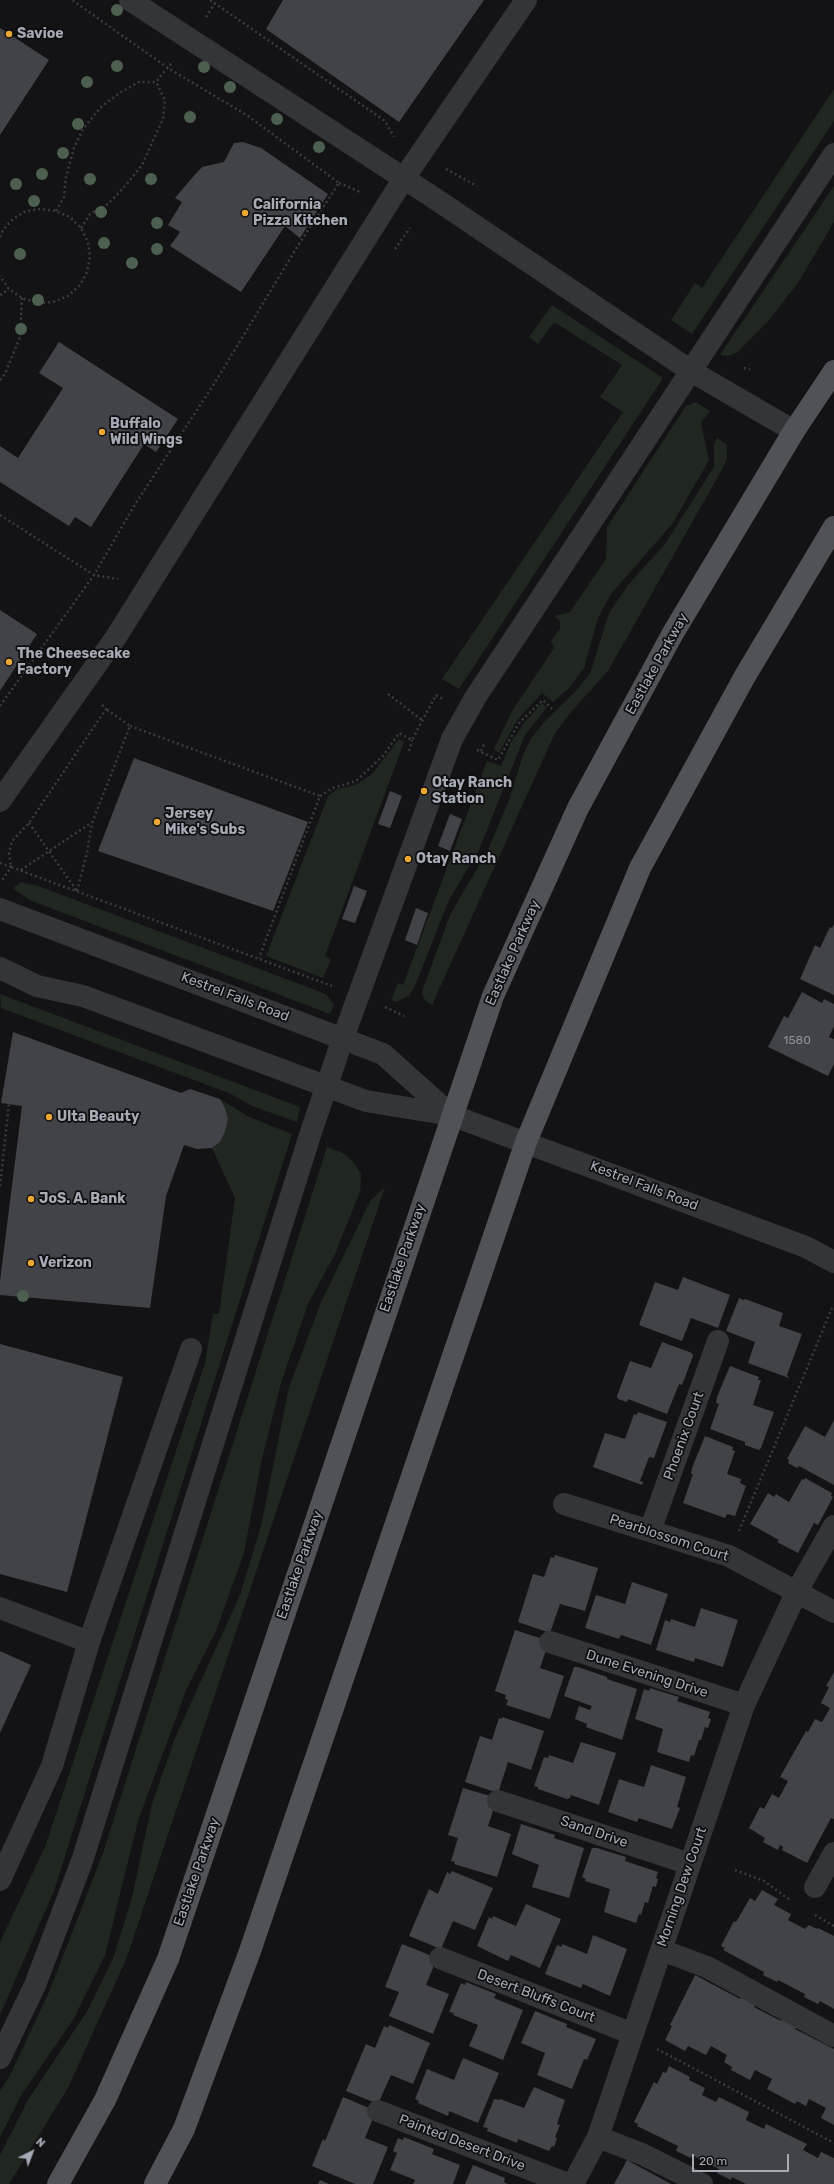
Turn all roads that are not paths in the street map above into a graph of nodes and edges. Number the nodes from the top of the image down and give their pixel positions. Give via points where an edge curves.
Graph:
1 (130, 0) edge
2 (526, 0) edge
3 (834, 154) edge
4 (404, 178) junction
5 (691, 371) junction
6 (834, 371) edge
7 (794, 431) junction
8 (834, 527) edge
9 (0, 801) edge
10 (0, 909) edge
11 (0, 968) edge
12 (343, 1038) junction
13 (327, 1086) junction
14 (451, 1115) junction
15 (526, 1142) junction
16 (834, 1262) edge
17 (718, 1341) dead end
18 (191, 1349) dead end
19 (564, 1504) dead end
20 (834, 1526) edge
21 (650, 1532) junction
22 (797, 1591) junction
23 (0, 1608) edge
24 (834, 1612) edge
25 (89, 1642) junction
26 (550, 1642) dead end
27 (744, 1705) junction
28 (498, 1801) dead end
29 (834, 1853) edge
30 (690, 1864) junction
31 (0, 1880) edge
32 (815, 1887) dead end
33 (661, 1950) junction
34 (440, 1958) dead end
35 (633, 2034) junction
36 (834, 2036) edge
37 (0, 2058) edge
38 (378, 2111) dead end
39 (598, 2137) junction
40 (58, 2184) edge
41 (155, 2184) edge
42 (568, 2184) edge
43 (573, 2184) edge
44 (702, 2184) edge

1 - 4 street
2 - 4 street
3 - 5 street
4 - 5 street
4 - 9 street via 120,631
5 - 7 street
5 - 12 street via 475,698 452,739
6 - 7 main road, Eastlake Parkway
7 - 14 main road, Eastlake Parkway via 673,633 578,808 492,996
8 - 15 main road via 745,676 640,868
10 - 12 street, Kestrel Falls Road
11 - 13 street, Kestrel Falls Road via 37,986 83,996
12 - 13 street
12 - 14 street, Kestrel Falls Road via 383,1054
13 - 14 street, Kestrel Falls Road via 366,1101
13 - 37 street via 82,1861 35,1985
14 - 15 street, Kestrel Falls Road
14 - 40 main road, Eastlake Parkway via 168,1959 106,2100
15 - 16 street, Kestrel Falls Road via 806,1246
15 - 41 main road via 250,1951 184,2129
17 - 21 street, Phoenix Court
18 - 25 street
19 - 21 street, Pearblossom Court
20 - 22 street, Morning Dew Court
21 - 22 street, Pearblossom Court via 729,1556
22 - 24 street, Pearblossom Court
22 - 27 street, Morning Dew Court
23 - 25 street
25 - 31 street via 52,1766
26 - 27 street, Dune Evening Drive
27 - 30 street, Morning Dew Court
28 - 30 street, Sand Drive
29 - 32 street
30 - 33 street, Morning Dew Court
33 - 35 street, Morning Dew Court
33 - 36 street via 707,1967
34 - 35 street, Desert Bluffs Court
35 - 39 street, Morning Dew Court
38 - 42 street, Painted Desert Drive
39 - 43 street, Morning Dew Court
39 - 44 street via 642,2154

